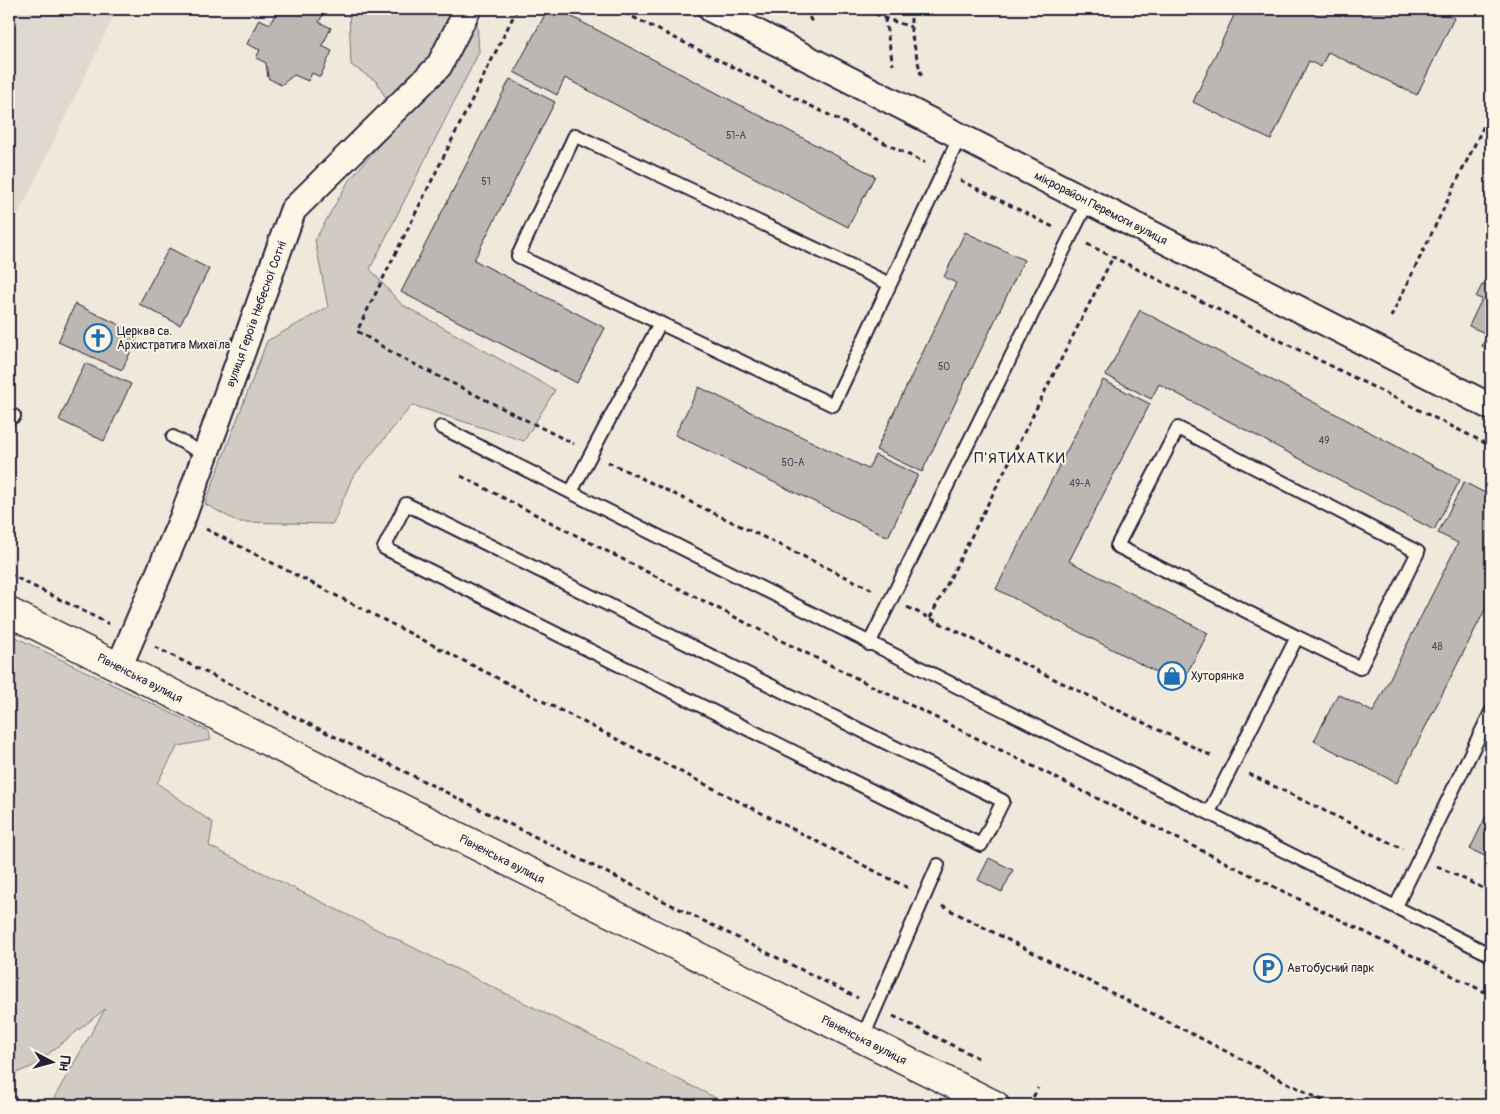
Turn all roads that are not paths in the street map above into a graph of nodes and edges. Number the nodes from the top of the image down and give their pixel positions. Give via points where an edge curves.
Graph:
1 (468, 9) edge
2 (711, 9) edge
3 (960, 136) junction
4 (1088, 201) junction
5 (890, 284) junction
6 (660, 323) junction
7 (1491, 407) edge
8 (441, 427) dead end
9 (173, 437) dead end
10 (206, 455) junction
11 (571, 492) junction
12 (9, 612) edge
13 (1297, 637) junction
14 (868, 644) junction
15 (119, 667) junction
16 (1491, 712) edge
17 (1003, 801) joint
18 (1209, 812) junction
19 (938, 865) dead end
20 (1396, 906) junction
21 (1491, 955) edge
22 (862, 1039) junction
23 (995, 1105) edge

1 - 10 street, вулиця Героїв Небесної Сотні via 438,66 293,210
2 - 3 street, мікрорайон Перемоги вулиця
3 - 4 street, мікрорайон Перемоги вулиця
3 - 5 lane
4 - 7 street, мікрорайон Перемоги вулиця
4 - 14 lane
5 - 6 lane via 833,405
5 - 6 lane via 575,135 518,256
6 - 11 lane
8 - 11 lane
9 - 10 lane
10 - 15 street, вулиця Героїв Небесної Сотні
11 - 14 lane
12 - 15 main road, Рівненська вулиця
13 - 13 lane via 1360,668 1418,552 1178,428 1117,546
13 - 18 lane
14 - 18 lane
15 - 22 main road, Рівненська вулиця
16 - 20 lane
17 - 17 lane via 981,845 384,548 406,504
18 - 20 lane
19 - 22 lane
20 - 21 lane
22 - 23 main road, Рівненська вулиця

